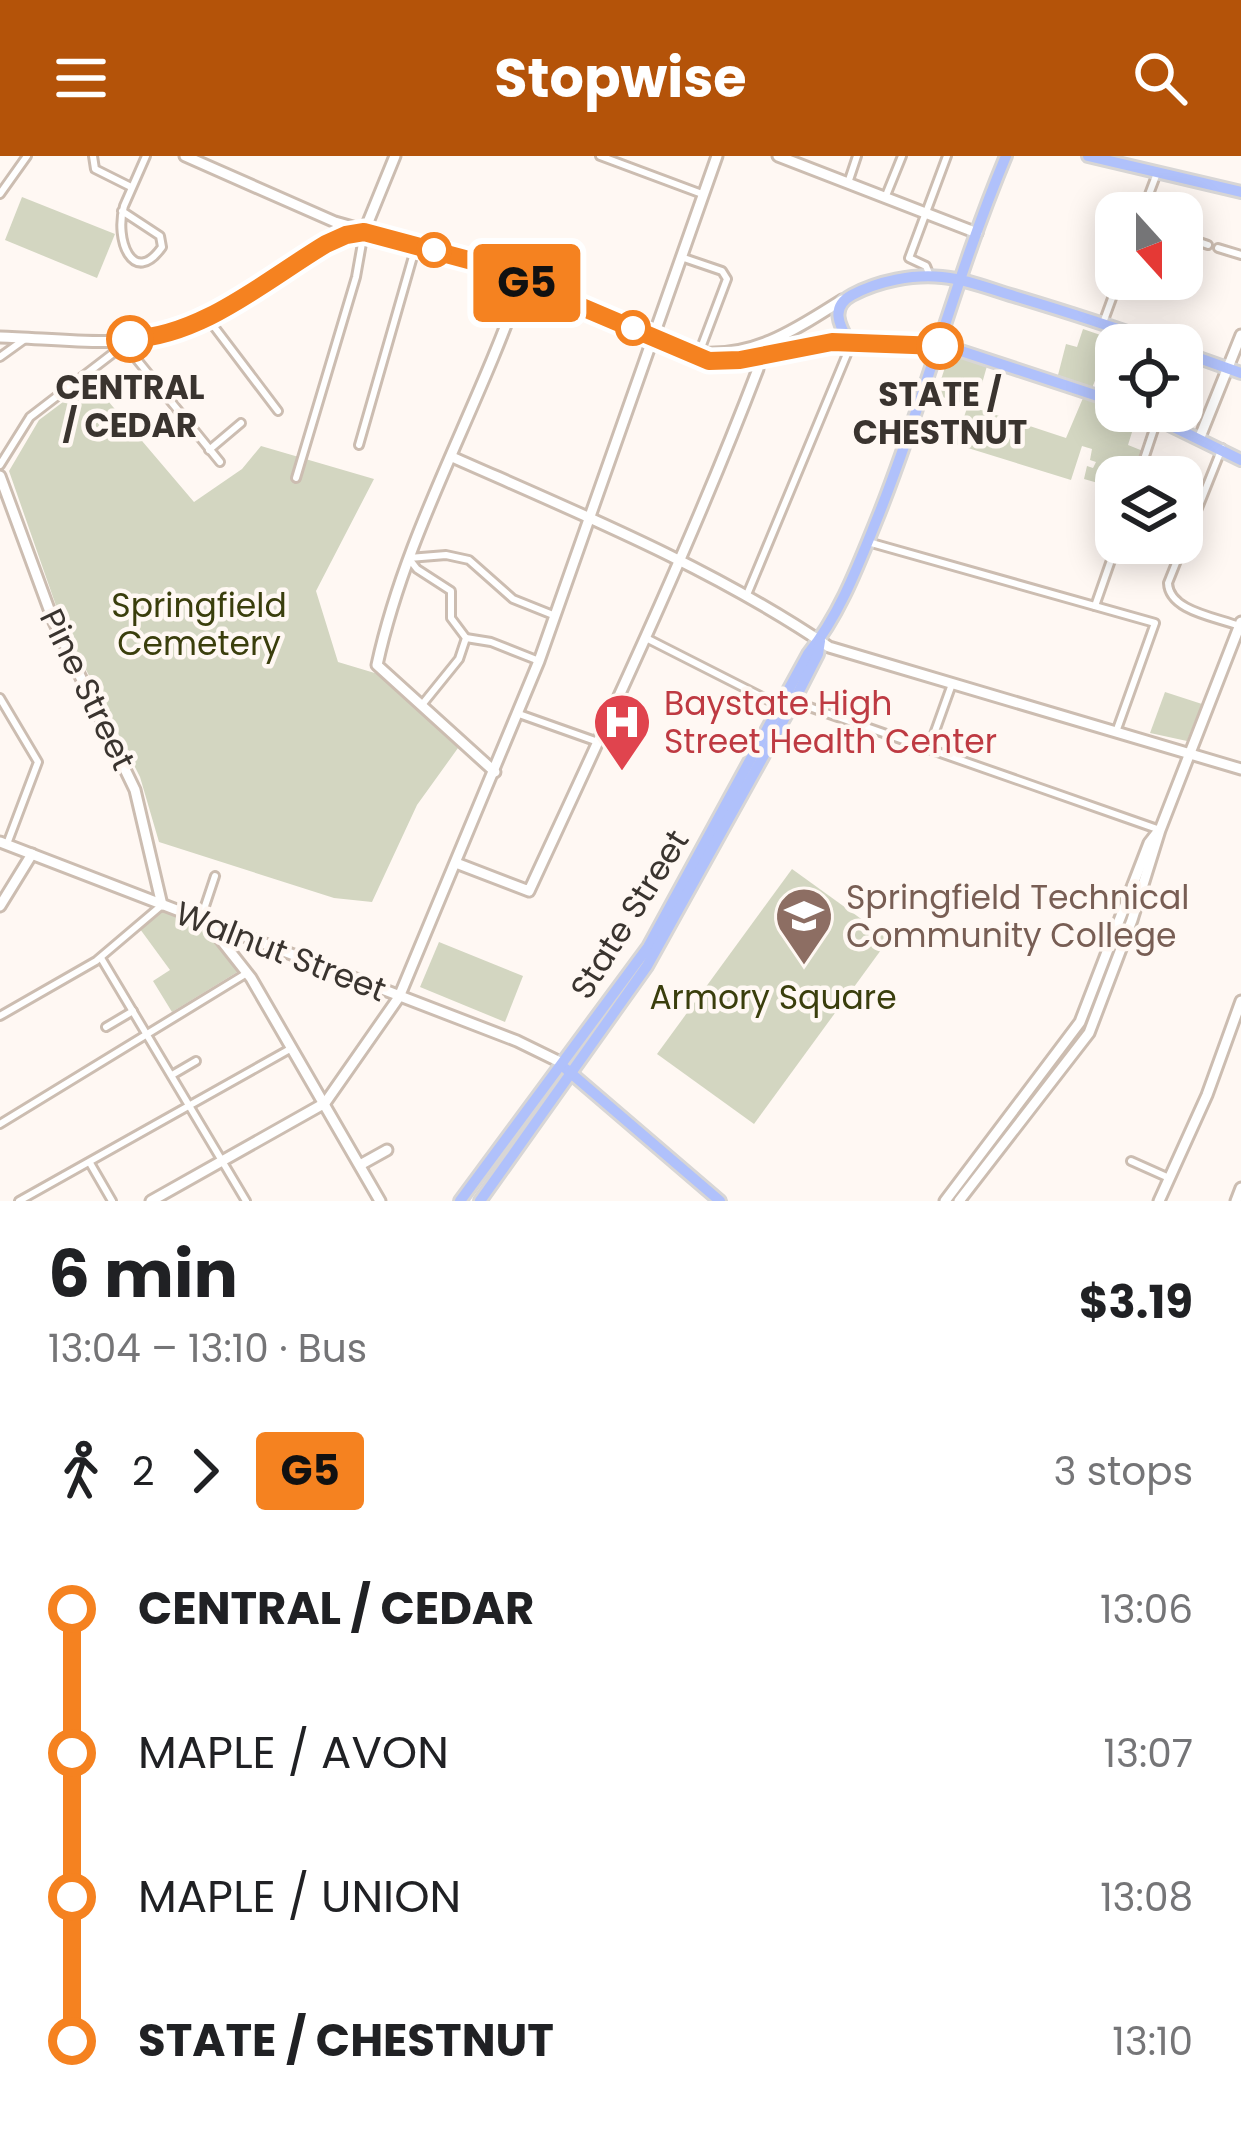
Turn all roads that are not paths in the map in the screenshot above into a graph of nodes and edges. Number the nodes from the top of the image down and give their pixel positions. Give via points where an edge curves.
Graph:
1 (27, 156) edge
2 (93, 156) edge
3 (146, 156) edge
4 (185, 156) edge
5 (395, 156) edge
6 (600, 156) edge
7 (717, 156) edge
8 (778, 156) edge
9 (857, 156) edge
10 (902, 156) edge
11 (947, 156) edge
12 (1006, 156) edge
13 (1163, 156) edge
14 (1094, 157) edge
15 (1157, 173) junction
16 (848, 183) junction
17 (131, 187) junction
18 (1150, 192) edge
19 (1241, 192) edge
20 (0, 194) edge
21 (702, 194) junction
22 (885, 198) junction
23 (122, 211) junction
24 (924, 214) junction
25 (364, 232) junction
26 (977, 233) junction
27 (1203, 243) edge
28 (1208, 245) dead end
29 (416, 246) junction
30 (1218, 248) dead end
31 (1241, 255) edge
32 (681, 257) junction
33 (930, 276) junction
34 (961, 280) junction
35 (523, 281) junction
36 (846, 298) junction
37 (1111, 300) edge
38 (206, 316) junction
39 (1103, 323) joint
40 (654, 335) junction
41 (1241, 335) edge
42 (0, 337) edge
43 (28, 338) junction
44 (121, 340) junction
45 (850, 342) junction
46 (940, 346) junction
47 (699, 353) junction
48 (758, 356) junction
49 (0, 357) edge
50 (1203, 359) edge
51 (1227, 368) junction
52 (1241, 373) edge
53 (1095, 395) edge
54 (278, 411) dead end
55 (241, 423) dead end
56 (1190, 432) edge
57 (1200, 437) junction
58 (359, 445) dead end
59 (1222, 448) junction
60 (209, 450) junction
61 (452, 457) junction
62 (1241, 460) edge
63 (220, 462) dead end
64 (0, 465) edge
65 (0, 476) edge
66 (296, 478) dead end
67 (590, 515) junction
68 (868, 542) junction
69 (409, 558) junction
70 (678, 561) junction
71 (1110, 564) edge
72 (746, 597) junction
73 (1095, 606) junction
74 (554, 616) junction
75 (1240, 624) edge
76 (466, 638) junction
77 (648, 639) junction
78 (820, 641) junction
79 (539, 661) junction
80 (952, 684) junction
81 (0, 698) edge
82 (794, 701) junction
83 (421, 706) junction
84 (780, 706) junction
85 (519, 714) junction
86 (1116, 731) junction
87 (598, 742) junction
88 (929, 749) junction
89 (1191, 753) junction
90 (1241, 769) edge
91 (495, 772) junction
92 (1160, 830) junction
93 (3, 843) edge
94 (32, 854) junction
95 (456, 863) junction
96 (215, 876) dead end
97 (162, 905) junction
98 (0, 906) edge
99 (201, 920) junction
100 (239, 934) junction
101 (100, 958) junction
102 (247, 973) junction
103 (624, 991) junction
104 (399, 997) junction
105 (1241, 1001) edge
106 (1093, 1005) junction
107 (133, 1010) junction
108 (0, 1016) edge
109 (106, 1027) dead end
110 (147, 1033) junction
111 (293, 1047) junction
112 (196, 1060) dead end
113 (560, 1062) junction
114 (571, 1075) junction
115 (172, 1076) junction
116 (325, 1103) junction
117 (190, 1105) junction
118 (0, 1124) edge
119 (387, 1150) dead end
120 (224, 1160) junction
121 (490, 1160) junction
122 (1131, 1161) dead end
123 (90, 1162) junction
124 (360, 1165) junction
125 (503, 1168) junction
126 (1169, 1178) junction
127 (1241, 1188) edge
128 (19, 1201) edge
129 (112, 1201) edge
130 (151, 1201) edge
131 (246, 1201) edge
132 (380, 1201) edge
133 (460, 1201) edge
134 (480, 1201) edge
135 (719, 1201) edge
136 (945, 1201) edge
137 (959, 1201) edge
138 (1159, 1201) edge
139 (1236, 1201) edge

1 - 20 street
2 - 17 street via 95,169
3 - 17 street
4 - 25 street
5 - 25 street
6 - 21 street
7 - 21 street
8 - 16 street
9 - 16 street
10 - 22 street
11 - 24 street
12 - 26 main road, State Street
13 - 15 street
14 - 15 main road
15 - 18 street
15 - 19 main road
16 - 22 street
17 - 23 street
21 - 32 street
22 - 24 street
23 - 23 street via 124,251 142,260 158,254 159,235
24 - 26 street
24 - 33 street via 909,258
25 - 29 street
25 - 38 street via 326,244
25 - 66 street
26 - 34 main road, State Street
27 - 28 street
29 - 35 street
29 - 58 street
30 - 31 street
32 - 40 street
32 - 47 street via 727,279
33 - 34 main road
33 - 36 main road
34 - 39 main road
34 - 46 main road, State Street
35 - 40 street
35 - 61 street
36 - 45 main road via 837,319
36 - 47 street via 760,347
37 - 39 street
38 - 44 street via 171,334
38 - 54 street
40 - 47 street
40 - 67 street
41 - 51 street
42 - 43 street
43 - 44 street
43 - 49 street
44 - 60 street
44 - 64 street via 30,417
45 - 46 main road
45 - 48 street
45 - 72 street
46 - 53 main road
46 - 68 main road, State Street
47 - 48 street via 718,362
48 - 70 street
50 - 51 main road
51 - 52 main road
51 - 57 street
55 - 60 street
56 - 57 main road
57 - 59 main road
59 - 62 main road
59 - 75 street via 1168,593
60 - 63 street
61 - 67 street
61 - 69 street
65 - 97 street, Pine Street via 53,620 135,790
67 - 70 street
67 - 74 street
68 - 73 street
68 - 78 main road, State Street
69 - 74 street via 469,560 510,597
69 - 76 street via 451,591 451,618
69 - 83 street via 377,665
70 - 72 street
70 - 77 street
71 - 73 street
72 - 78 street
73 - 86 street via 1155,623
74 - 79 street
75 - 89 street
76 - 79 street
76 - 83 street
77 - 84 street
77 - 87 street
78 - 80 street
78 - 82 main road, State Street
78 - 84 main road, State Street
79 - 85 street
80 - 86 street
80 - 88 street
81 - 93 street via 38,762
82 - 88 street
82 - 103 main road, State Street
83 - 91 street
84 - 103 main road, State Street
85 - 87 street
85 - 91 street
86 - 89 street
87 - 95 street via 529,891
88 - 92 street
89 - 90 street
89 - 92 street
91 - 95 street
92 - 106 street via 1148,842
93 - 94 street, Walnut Street
94 - 97 street, Walnut Street
94 - 98 street
95 - 104 street
96 - 99 street
97 - 99 street, Walnut Street
97 - 101 street
99 - 100 street, Walnut Street
99 - 102 street
100 - 102 street
100 - 104 street, Walnut Street
101 - 107 street
101 - 108 street
102 - 110 street
102 - 111 street
103 - 113 main road, State Street
103 - 114 main road, State Street
104 - 113 street, Walnut Street
104 - 116 street
105 - 126 street
106 - 136 street
106 - 137 street via 1084,1041
107 - 109 street
107 - 110 street
110 - 115 street
110 - 118 street
111 - 116 street
111 - 117 street
112 - 115 street
113 - 114 main road
113 - 121 main road, State Street
114 - 125 main road, State Street
114 - 135 main road
115 - 117 street
116 - 120 street
116 - 124 street
117 - 120 street
117 - 123 street
119 - 124 street
120 - 130 street
120 - 131 street
121 - 125 main road
121 - 133 main road, State Street
122 - 126 street
123 - 128 street
123 - 129 street
124 - 132 street
125 - 134 main road, State Street
126 - 138 street
127 - 139 street

